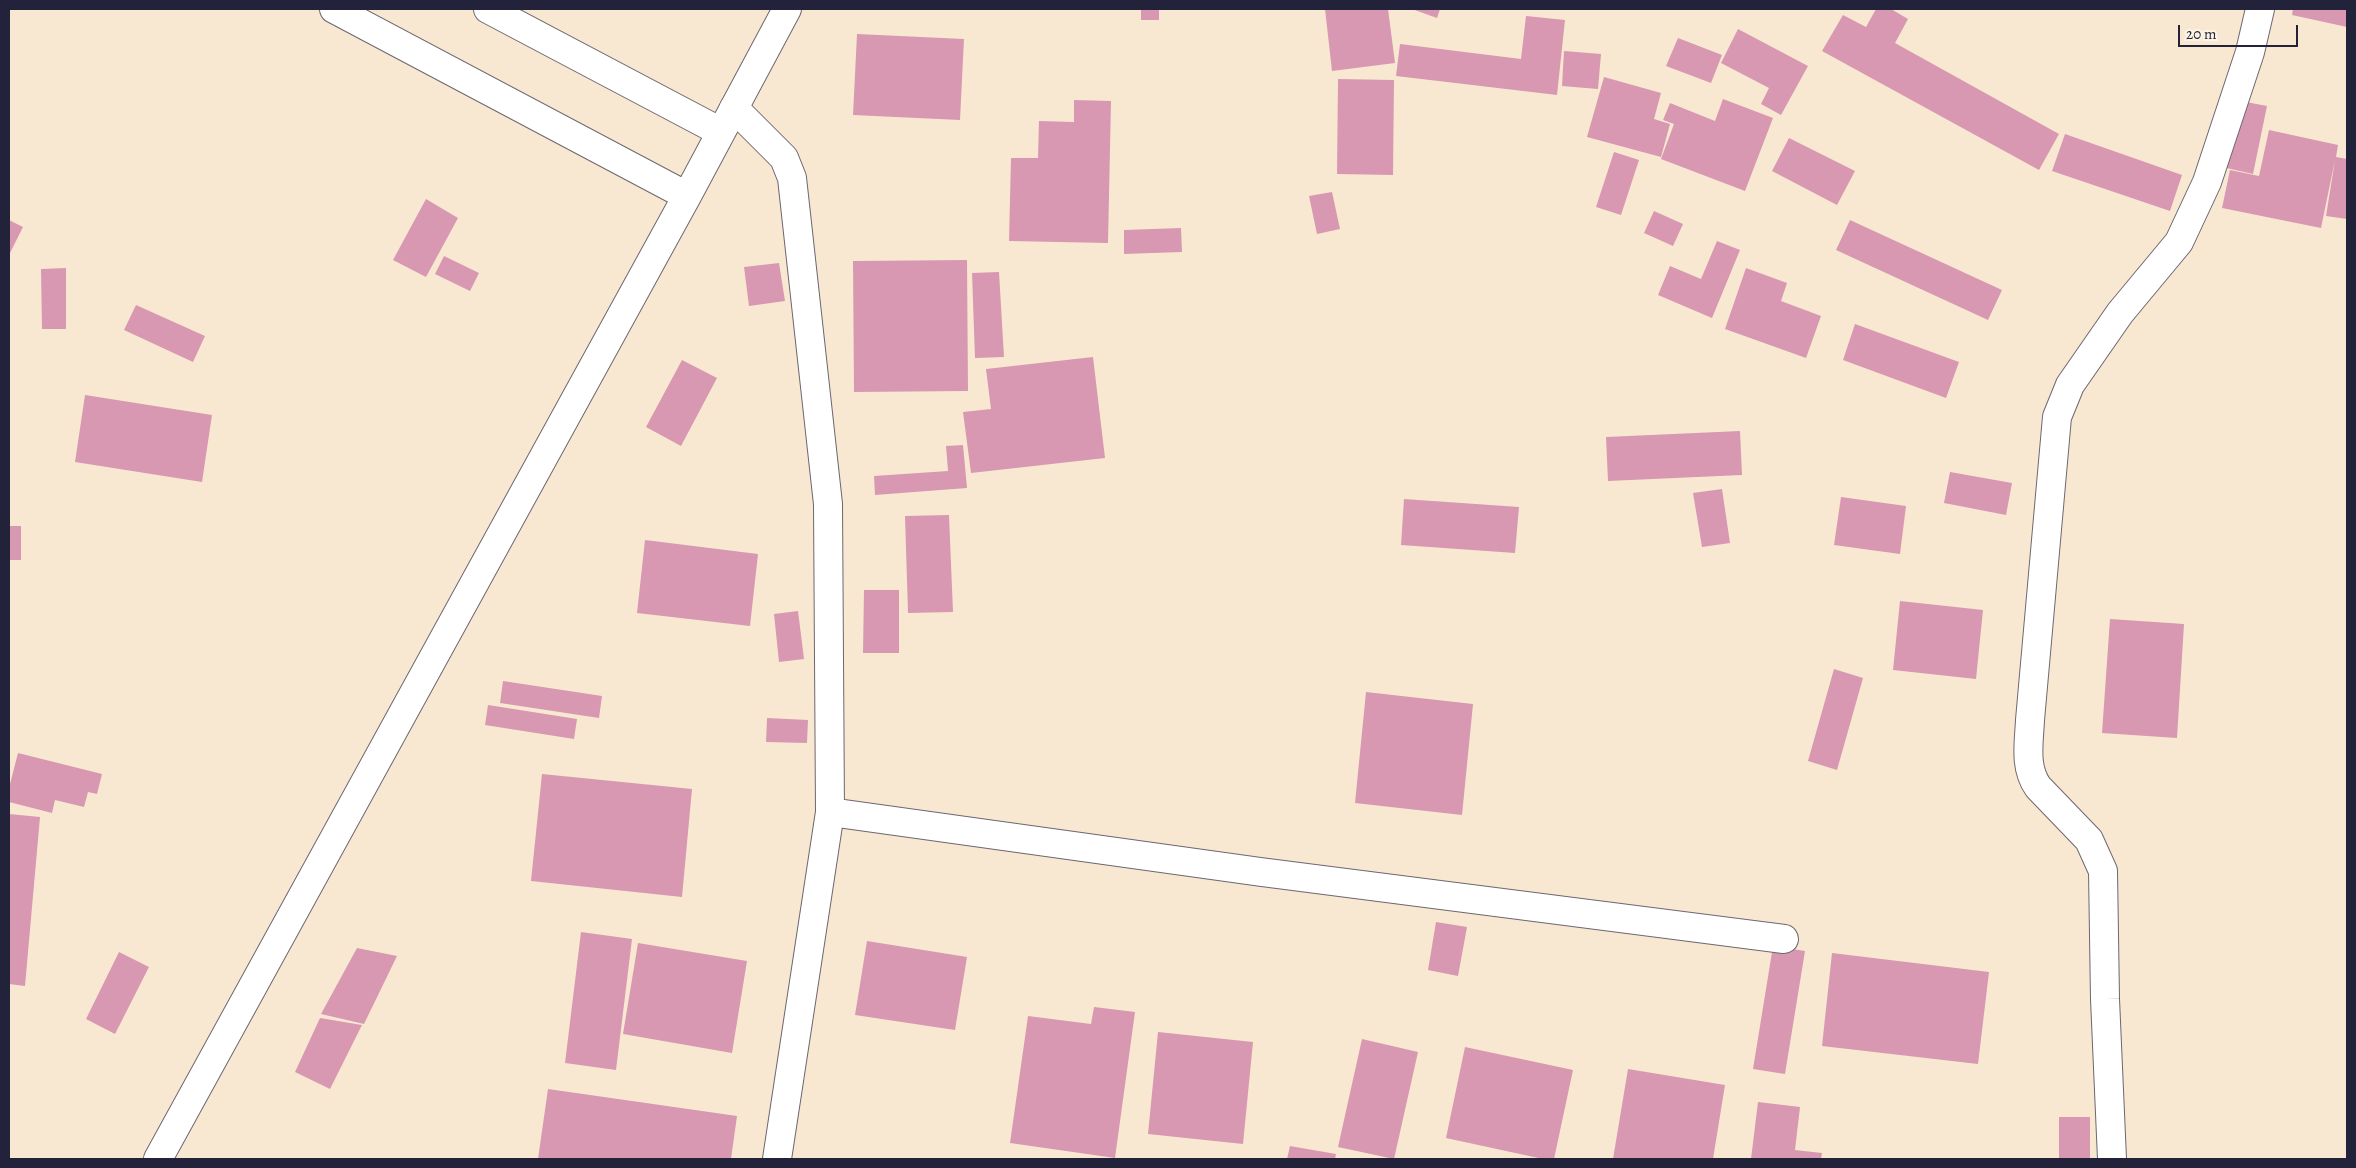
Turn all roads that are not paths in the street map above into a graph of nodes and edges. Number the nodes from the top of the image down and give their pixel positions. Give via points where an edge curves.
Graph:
1 (334, 9) edge
2 (488, 9) edge
3 (786, 9) edge
4 (2260, 9) edge
5 (734, 108) junction
6 (721, 132) junction
7 (687, 196) junction
8 (830, 812) junction
9 (1784, 938) dead end
10 (158, 1159) edge
11 (777, 1159) edge
12 (2112, 1159) edge

1 - 7 street
2 - 6 street
3 - 5 street
4 - 12 street via 2250,52 2207,182 2179,242 2120,313 2076,377 2057,418 2028,766 2038,787 2089,840 2103,871
5 - 6 street
5 - 8 street via 784,158 792,178 828,504
6 - 7 street
7 - 10 street
8 - 9 street via 1261,872
8 - 11 street

